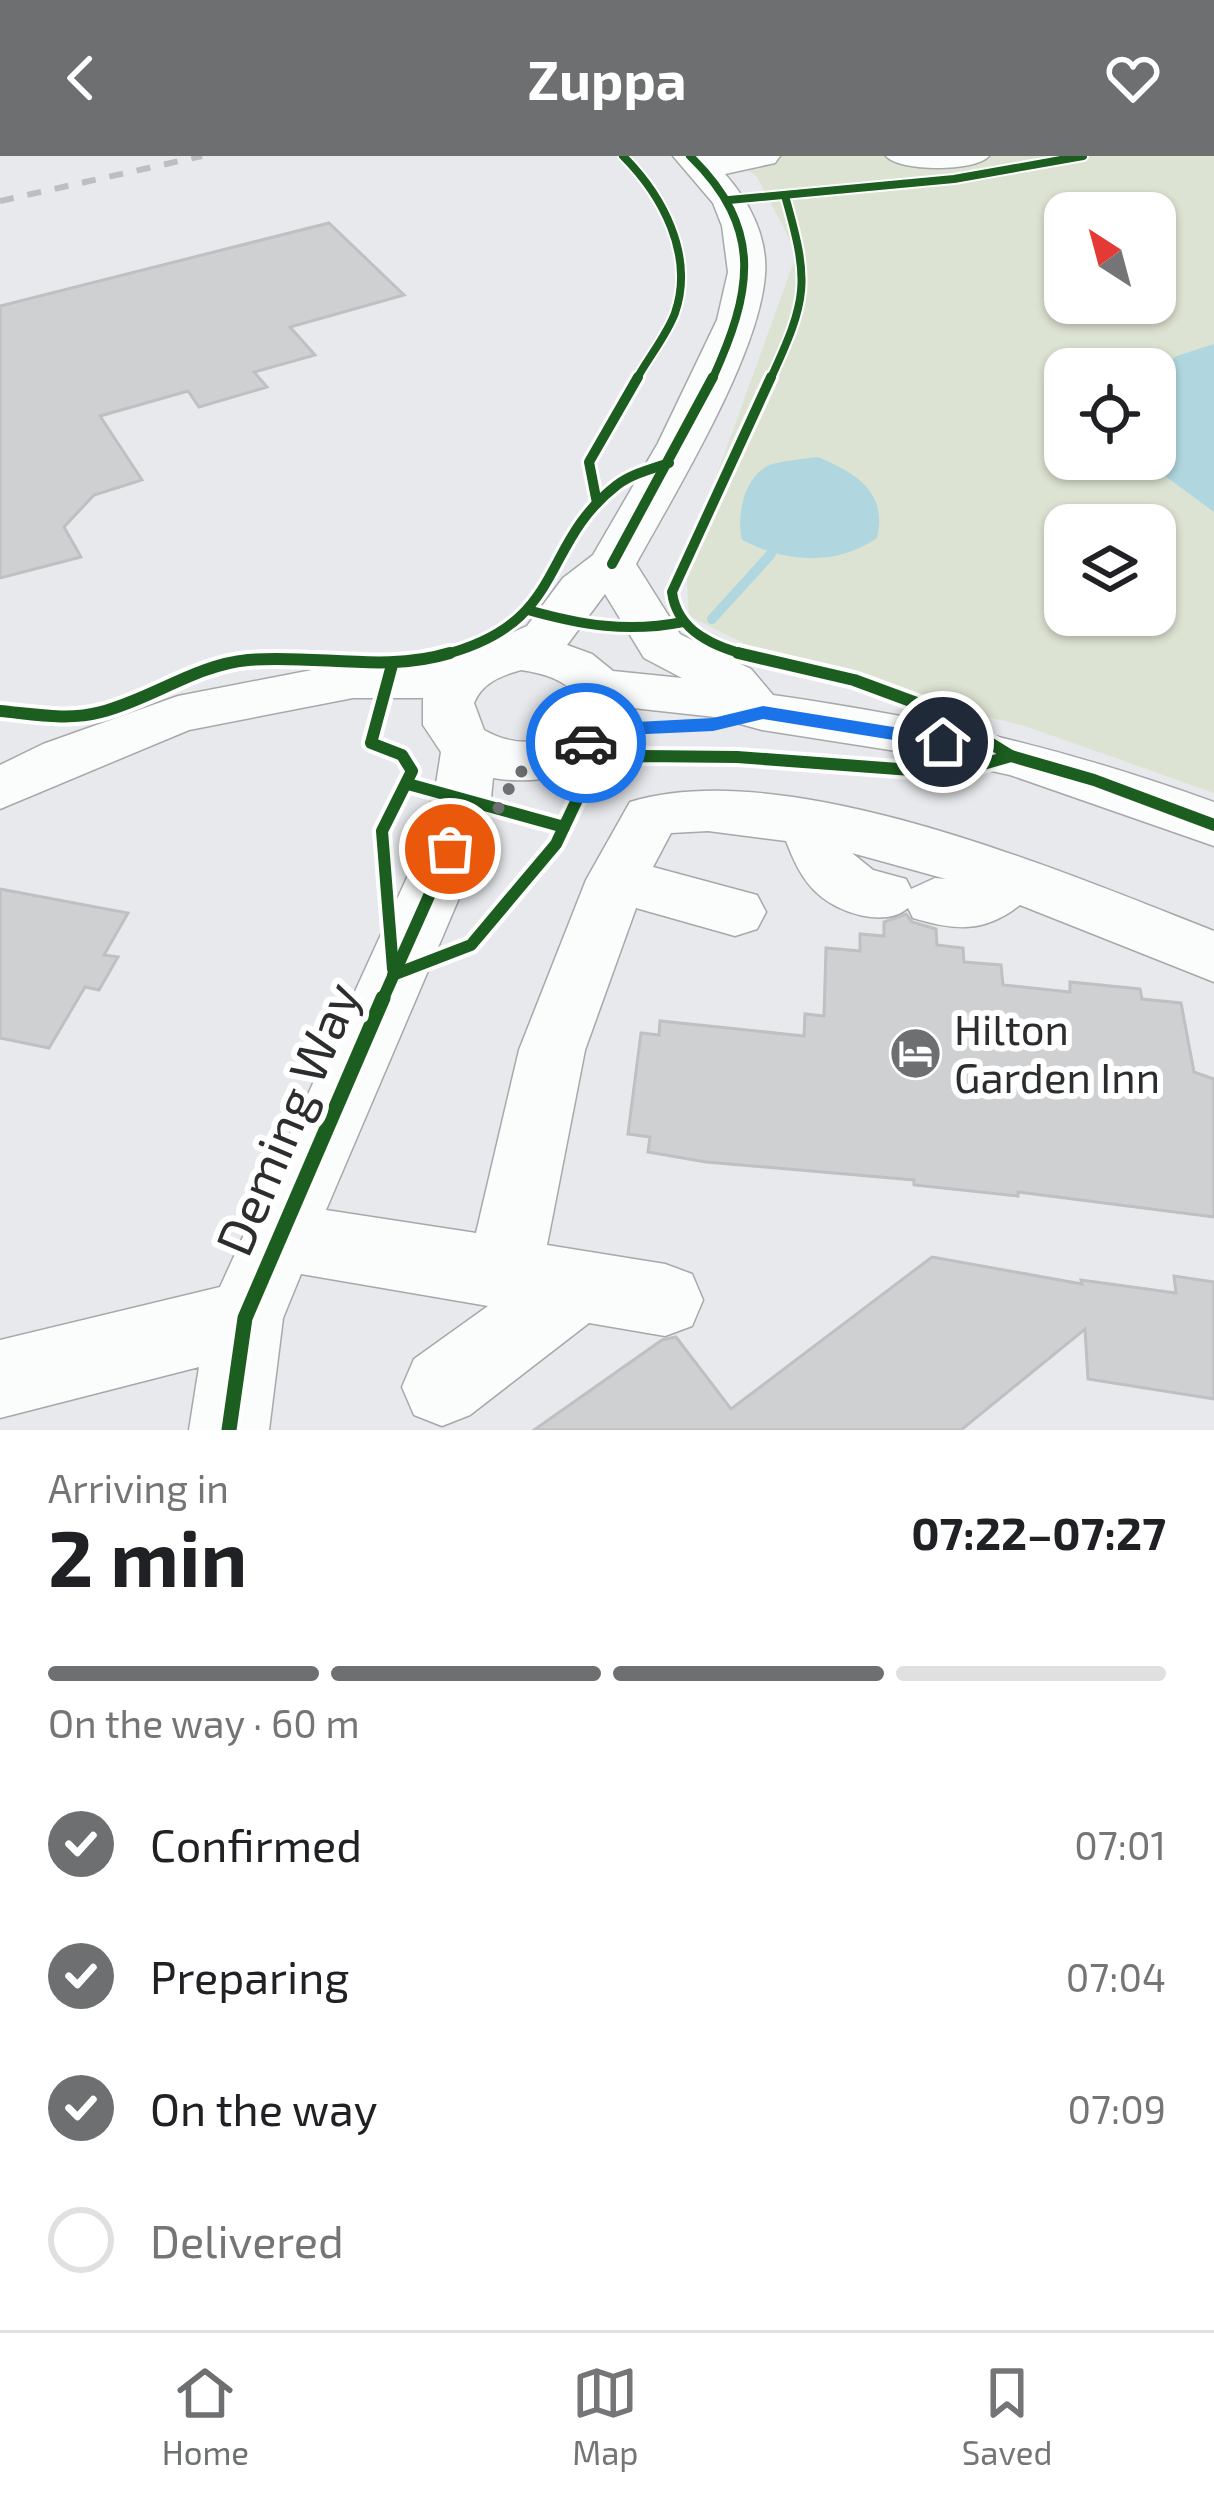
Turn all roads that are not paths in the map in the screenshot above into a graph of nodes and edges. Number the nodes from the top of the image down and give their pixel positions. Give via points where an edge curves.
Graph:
1 (763, 156) edge
2 (903, 156) edge
3 (971, 156) edge
4 (697, 162) edge
5 (613, 564) junction
6 (520, 653) junction
7 (594, 695) junction
8 (763, 712) junction
9 (458, 718) junction
10 (533, 763) junction
11 (0, 789) edge
12 (808, 821) junction
13 (1214, 825) edge
14 (450, 849) junction
15 (1013, 878) junction
16 (616, 880) junction
17 (735, 912) dead end
18 (1214, 958) edge
19 (279, 1236) junction
20 (505, 1273) junction
21 (579, 1285) junction
22 (665, 1300) dead end
23 (245, 1318) junction
24 (0, 1379) edge
25 (442, 1388) dead end
26 (230, 1430) edge

1 - 4 street
2 - 3 street
4 - 5 street via 740,226 744,296 680,443
5 - 6 street via 580,589 545,638
5 - 7 street via 613,598 585,643
5 - 8 street via 662,646 732,681
6 - 7 street via 564,658
6 - 9 street via 484,662
7 - 8 street via 713,724
7 - 10 street via 572,752
8 - 13 street via 1011,756
9 - 10 street via 488,758
9 - 11 street via 335,708 294,691 178,713
9 - 14 street, Deming Way via 462,798 445,828
10 - 14 street via 479,837
12 - 15 street via 961,857
12 - 15 street via 825,867 854,892 976,906
12 - 16 street via 683,806 650,817
14 - 19 street, Deming Way
15 - 18 street
16 - 17 street
16 - 20 street via 552,1050
19 - 20 street
19 - 23 street, Deming Way
20 - 21 street
21 - 22 street
21 - 25 street
23 - 24 street
23 - 26 street, Deming Way

